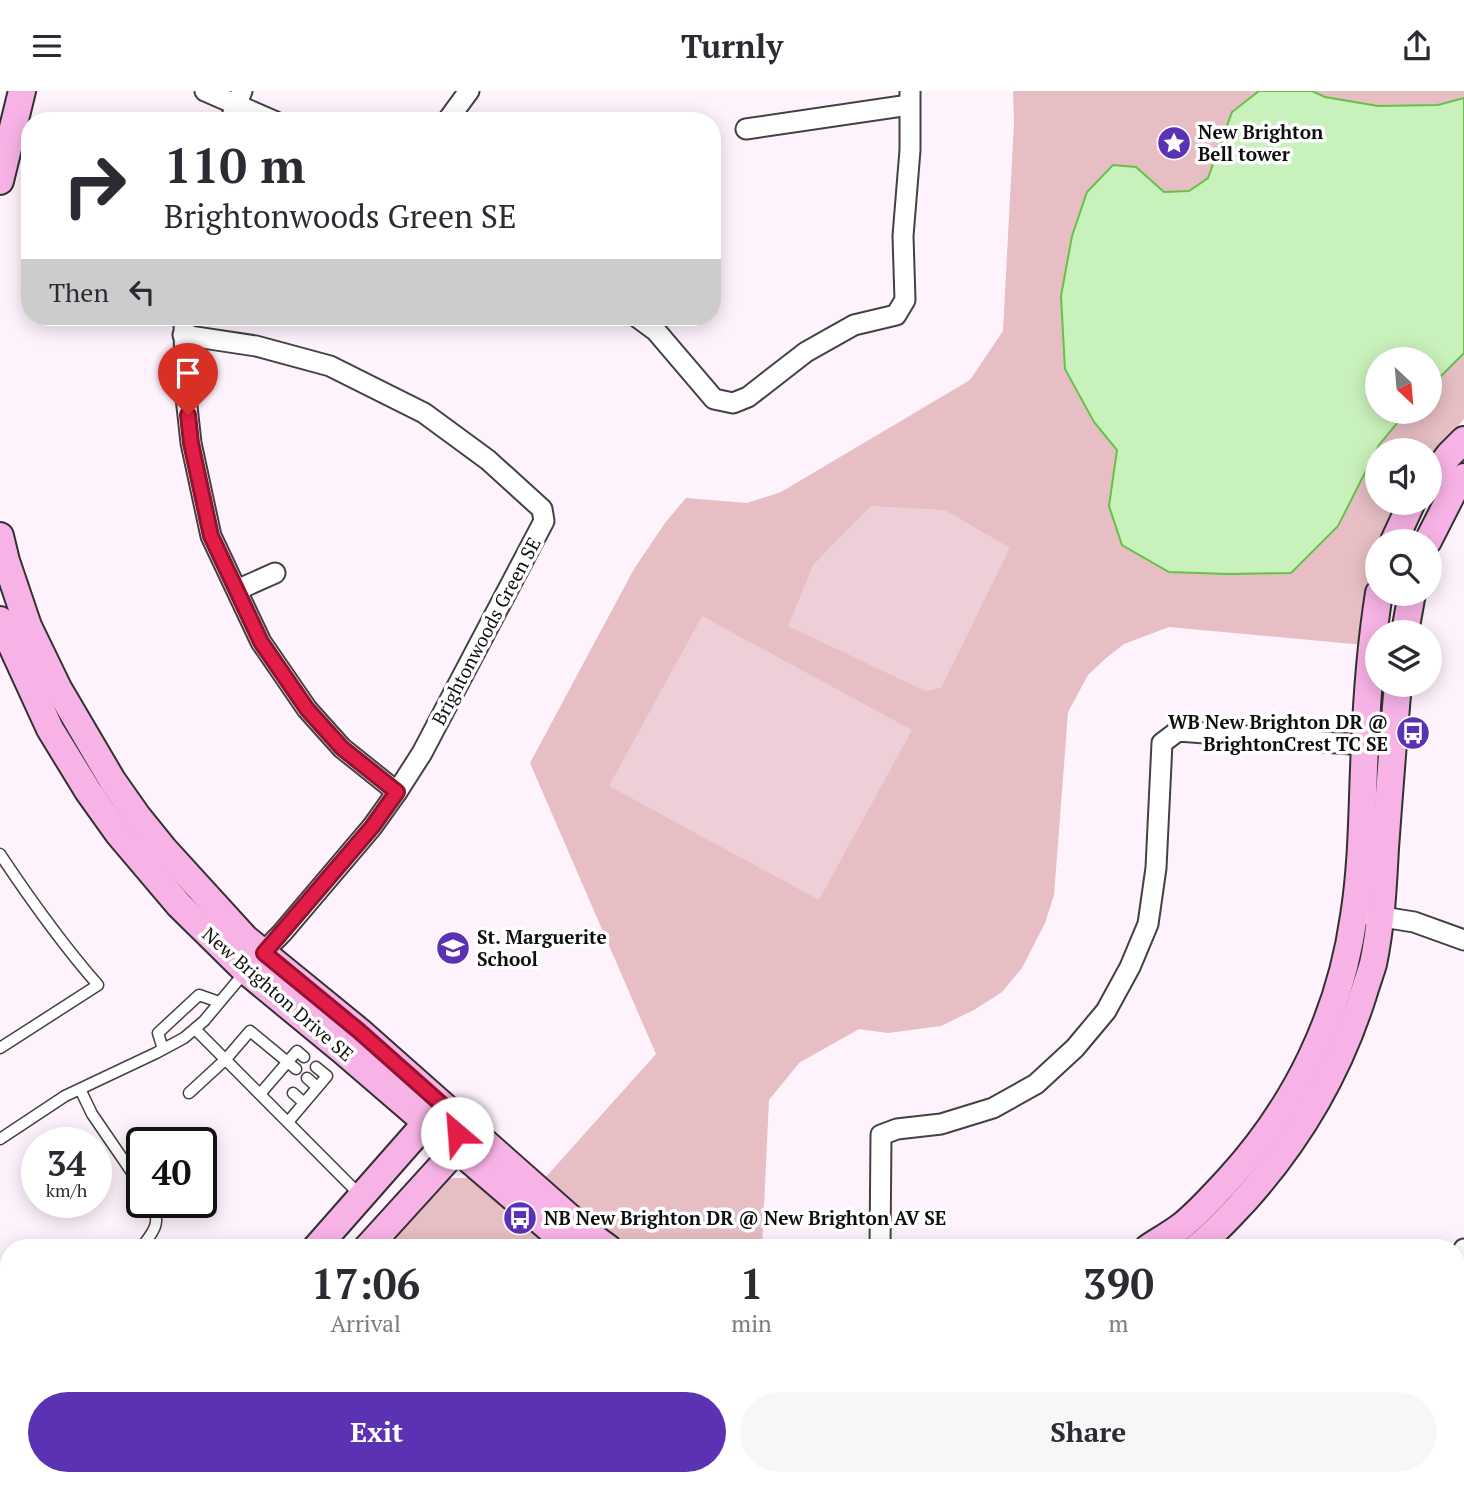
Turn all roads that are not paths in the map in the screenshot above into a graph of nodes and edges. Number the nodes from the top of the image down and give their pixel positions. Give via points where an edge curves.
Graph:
1 (22, 91) edge
2 (205, 91) edge
3 (469, 91) edge
4 (909, 98) edge
5 (236, 106) edge
6 (454, 112) edge
7 (746, 129) dead end
8 (0, 181) edge
9 (184, 326) edge
10 (649, 326) edge
11 (1464, 440) edge
12 (1442, 464) edge
13 (1464, 477) edge
14 (1434, 529) edge
15 (0, 536) edge
16 (275, 573) dead end
17 (237, 590) junction
18 (1377, 606) edge
19 (7, 631) edge
20 (1397, 697) edge
21 (1365, 745) junction
22 (1393, 746) junction
23 (397, 792) junction
24 (0, 853) edge
25 (1368, 915) junction
26 (1464, 940) edge
27 (255, 962) junction
28 (219, 1002) junction
29 (195, 1028) junction
30 (0, 1048) edge
31 (163, 1049) junction
32 (304, 1058) dead end
33 (226, 1059) junction
34 (292, 1065) junction
35 (316, 1067) dead end
36 (307, 1078) dead end
37 (317, 1087) junction
38 (80, 1089) junction
39 (189, 1093) dead end
40 (293, 1093) dead end
41 (261, 1094) junction
42 (304, 1103) junction
43 (457, 1118) junction
44 (288, 1122) junction
45 (426, 1123) junction
46 (0, 1139) edge
47 (457, 1150) junction
48 (126, 1164) edge
49 (361, 1196) junction
50 (156, 1218) edge
51 (147, 1239) edge
52 (324, 1239) edge
53 (375, 1239) edge
54 (561, 1239) edge
55 (595, 1239) edge
56 (880, 1239) edge
57 (1201, 1239) edge

1 - 8 street
2 - 5 street
3 - 6 street
4 - 7 street
4 - 10 street via 905,300 896,315 854,325 733,403 714,399
9 - 17 street via 191,443 211,536
9 - 23 street, Brightonwoods Green SE via 330,366 424,413 488,460 542,509 544,521
11 - 12 street
13 - 14 street
15 - 19 street, New Brighton Drive SE via 6,561
16 - 17 street
17 - 23 street via 261,642 307,709 342,748
18 - 21 street
19 - 27 street, New Brighton Drive SE via 50,729 118,833 163,886
20 - 22 street
21 - 22 street
21 - 25 street
21 - 56 street via 1178,731 1162,743 1156,868 1148,923 1106,1011 1037,1084 993,1108 880,1135
22 - 25 street
23 - 27 street, Brightonwoods Green SE
24 - 30 lane via 97,985
25 - 26 street via 1414,922
25 - 57 street via 1373,965 1356,1018 1318,1101 1268,1173
27 - 28 lane
27 - 43 street, New Brighton Drive SE via 359,1031
27 - 45 street, New Brighton Drive SE via 343,1051
28 - 29 lane
28 - 31 lane via 200,995 158,1033
29 - 31 lane
29 - 33 lane
31 - 38 lane
32 - 34 lane via 297,1051
33 - 34 lane via 250,1031
33 - 39 lane
33 - 41 lane
34 - 41 lane
35 - 37 lane via 327,1076
36 - 37 lane
37 - 42 lane
38 - 46 lane
38 - 48 lane
40 - 42 lane
41 - 44 lane
42 - 44 lane
43 - 45 street
43 - 47 street
43 - 55 street, New Brighton Drive SE
44 - 49 lane
45 - 47 street, New Brighton Drive SE
45 - 49 street
47 - 53 street
47 - 54 street, New Brighton Drive SE
49 - 52 street
50 - 51 lane

